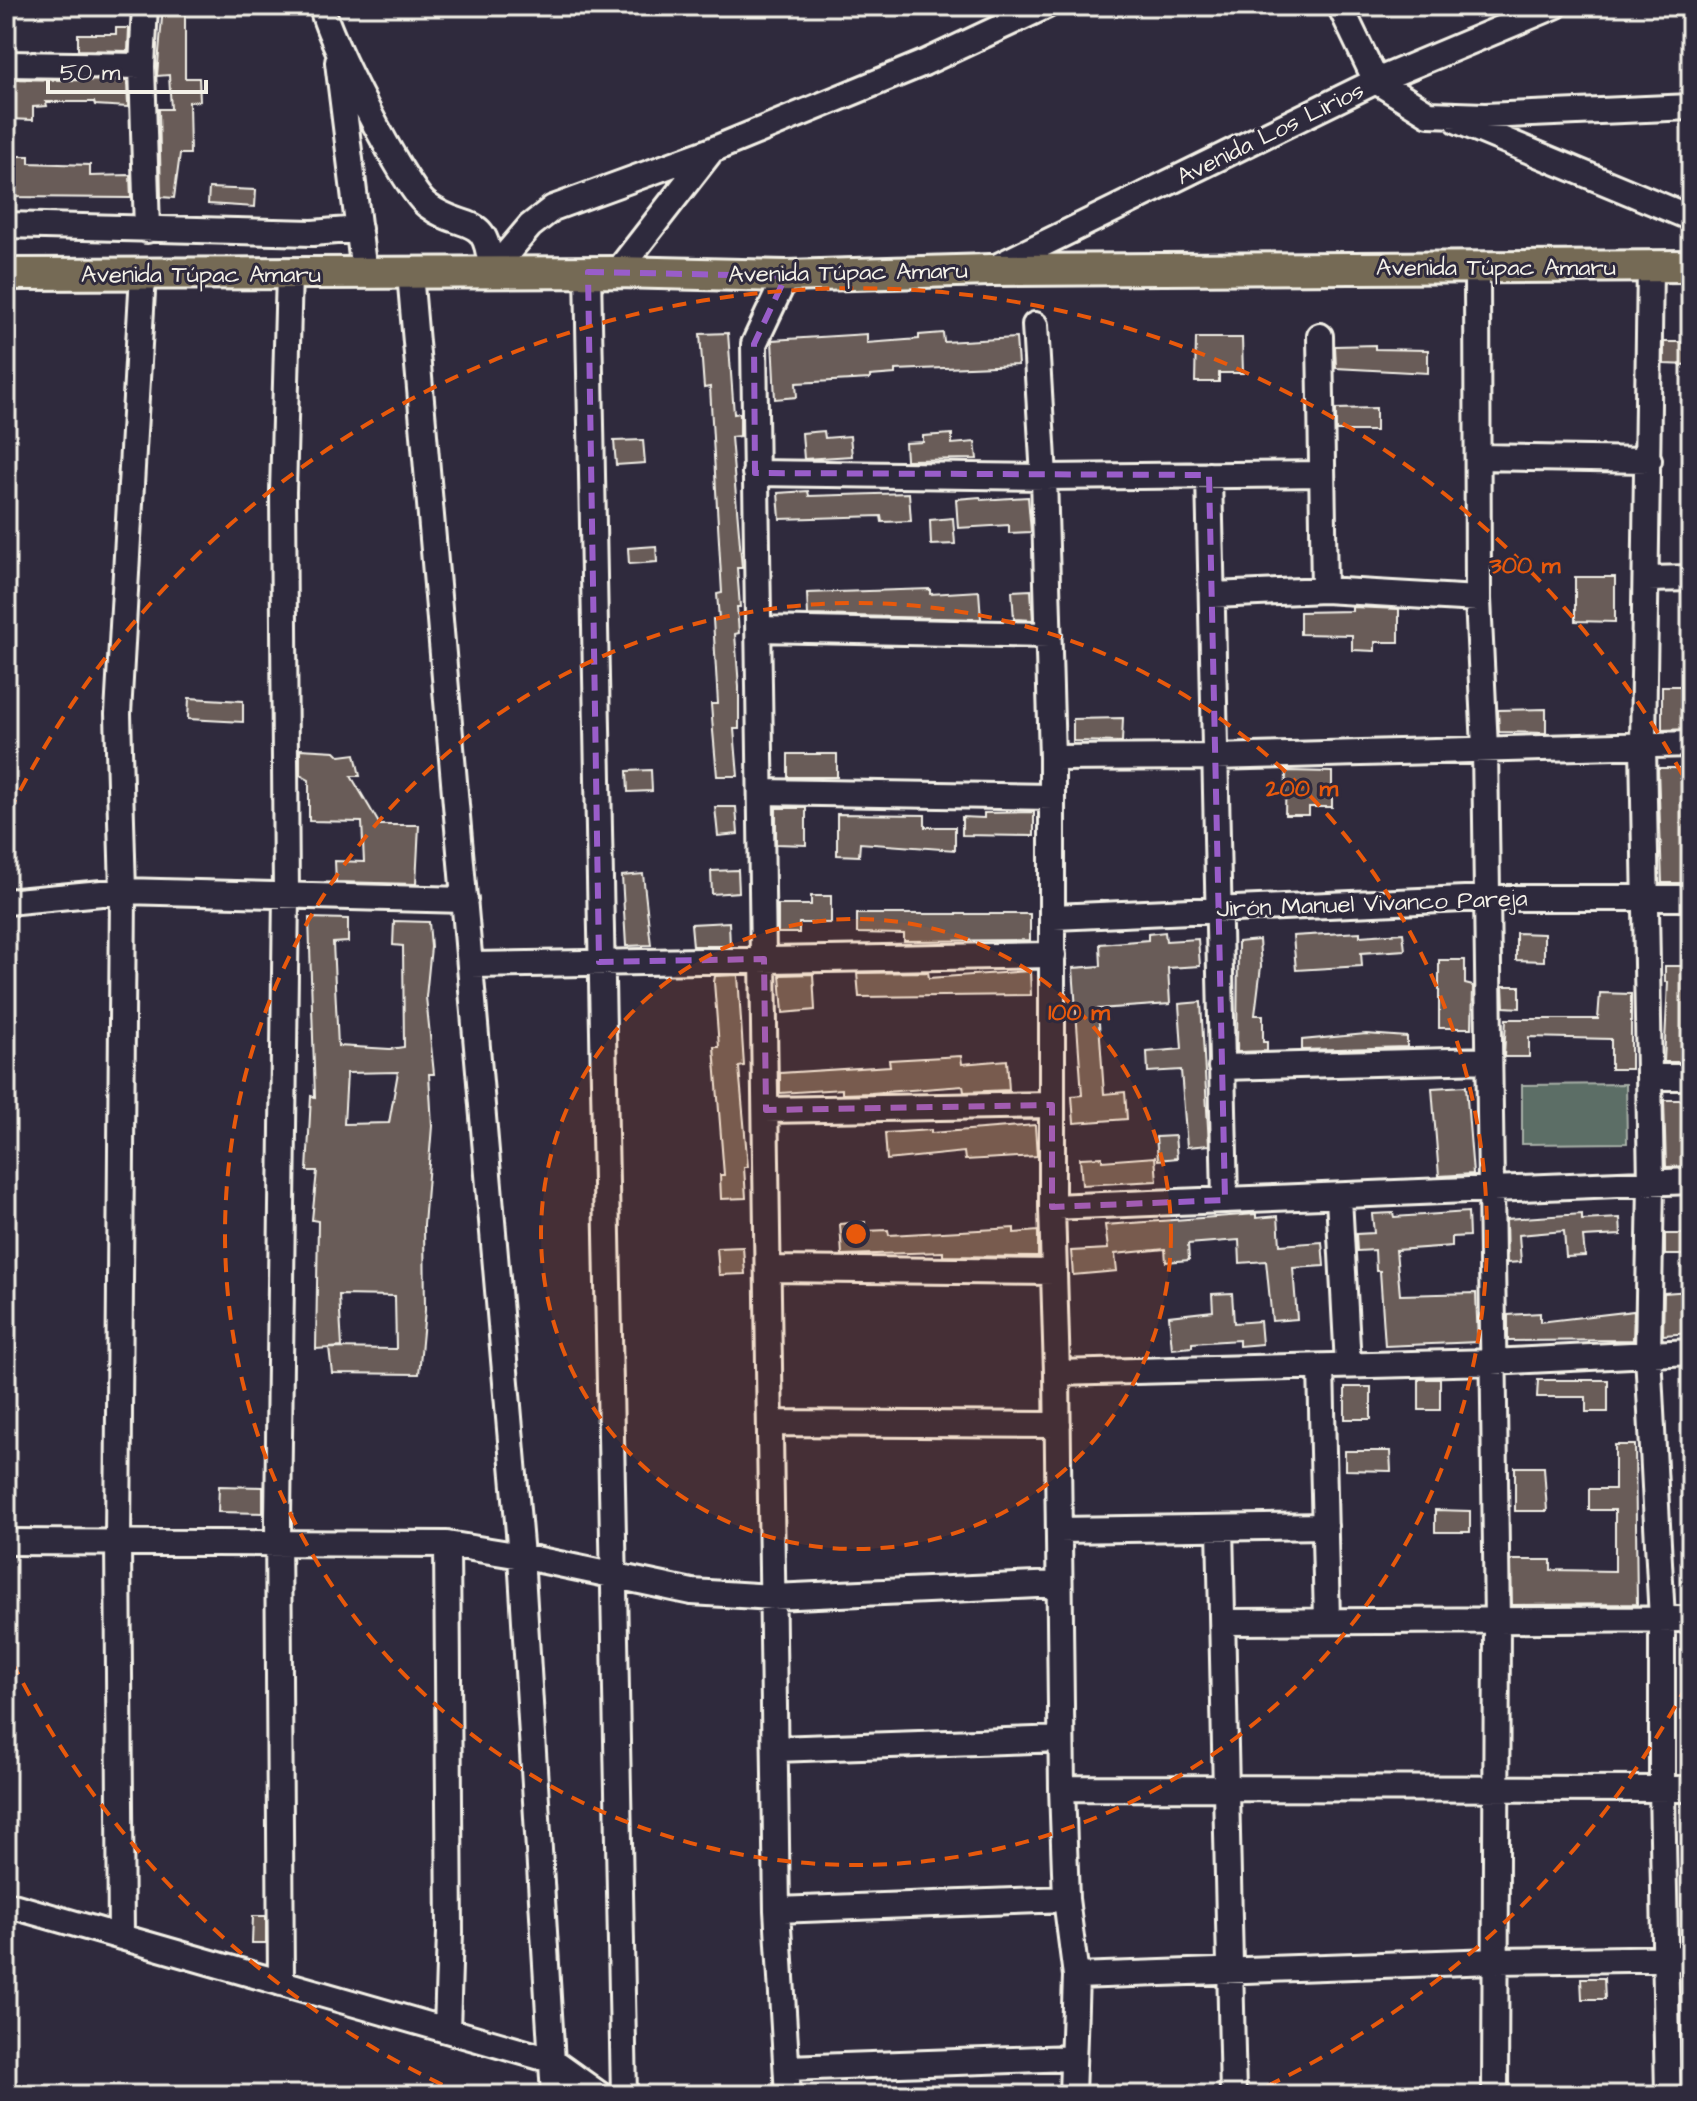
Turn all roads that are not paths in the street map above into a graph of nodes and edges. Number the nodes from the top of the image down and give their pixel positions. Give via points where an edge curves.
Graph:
1 (145, 6) edge
2 (322, 6) edge
3 (1046, 6) edge
4 (1340, 6) edge
5 (1555, 6) edge
6 (336, 48) junction
7 (6, 64) edge
8 (142, 66) junction
9 (1376, 81) junction
10 (1691, 107) edge
11 (1445, 115) junction
12 (712, 150) junction
13 (1691, 218) edge
14 (6, 225) edge
15 (359, 229) junction
16 (147, 230) junction
17 (1691, 266) edge
18 (1477, 267) junction
19 (1650, 267) junction
20 (990, 270) junction
21 (491, 272) junction
22 (603, 272) junction
23 (289, 273) junction
24 (364, 273) junction
25 (410, 273) junction
26 (6, 274) edge
27 (143, 274) junction
28 (786, 276) junction
29 (1035, 325) dead end
30 (1320, 336) dead end
31 (1478, 457) junction
32 (1649, 460) junction
33 (755, 473) junction
34 (1322, 474) junction
35 (1209, 475) junction
36 (1044, 477) junction
37 (1691, 578) edge
38 (1648, 579) junction
39 (1324, 590) junction
40 (1213, 595) junction
41 (1478, 599) junction
42 (759, 629) junction
43 (1049, 635) junction
44 (1691, 744) edge
45 (1643, 745) junction
46 (1485, 748) junction
47 (1213, 757) junction
48 (1052, 758) junction
49 (762, 792) junction
50 (1052, 797) junction
51 (123, 891) junction
52 (286, 894) junction
53 (1487, 898) junction
54 (1646, 898) junction
55 (1691, 898) edge
56 (465, 900) junction
57 (6, 902) edge
58 (1218, 907) junction
59 (1054, 917) junction
60 (1053, 955) junction
61 (764, 959) junction
62 (599, 962) junction
63 (471, 965) junction
64 (1488, 1060) junction
65 (1221, 1067) junction
66 (1649, 1077) junction
67 (1691, 1077) edge
68 (1052, 1105) junction
69 (766, 1110) junction
70 (1691, 1181) edge
71 (1651, 1183) junction
72 (1489, 1190) junction
73 (1339, 1198) junction
74 (1225, 1200) junction
75 (1052, 1207) junction
76 (768, 1269) junction
77 (1054, 1272) junction
78 (1691, 1352) edge
79 (1648, 1354) junction
80 (1492, 1362) junction
81 (1348, 1365) junction
82 (1321, 1367) junction
83 (1057, 1373) junction
84 (771, 1423) junction
85 (1058, 1425) junction
86 (1325, 1526) junction
87 (1220, 1528) junction
88 (1059, 1530) junction
89 (6, 1542) edge
90 (118, 1542) junction
91 (447, 1544) junction
92 (278, 1545) junction
93 (521, 1556) junction
94 (612, 1576) junction
95 (1059, 1584) junction
96 (773, 1597) junction
97 (1662, 1619) junction
98 (1691, 1619) edge
99 (1327, 1621) junction
100 (1223, 1622) junction
101 (1497, 1622) junction
102 (1061, 1739) junction
103 (775, 1749) junction
104 (1062, 1788) junction
105 (1662, 1788) junction
106 (1228, 1789) junction
107 (1691, 1789) edge
108 (1494, 1791) junction
109 (1066, 1899) junction
110 (6, 1904) edge
111 (777, 1910) junction
112 (121, 1937) junction
113 (1666, 1957) junction
114 (1691, 1958) edge
115 (1494, 1961) junction
116 (1231, 1969) junction
117 (1076, 1976) junction
118 (281, 1983) junction
119 (447, 2030) junction
120 (1072, 2058) junction
121 (551, 2060) junction
122 (787, 2068) junction
123 (554, 2095) edge
124 (600, 2095) edge
125 (624, 2095) edge
126 (788, 2095) edge
127 (1072, 2095) edge
128 (1233, 2095) edge
129 (1495, 2095) edge
130 (1668, 2095) edge

1 - 8 street
2 - 6 street
3 - 12 street via 924,63
4 - 9 street
5 - 9 street, Avenida Los Lirios
6 - 15 street
6 - 21 street via 399,171 426,205 481,231 489,245
7 - 8 street
8 - 16 street
9 - 11 street via 1429,114
9 - 20 street, Avenida Los Lirios
10 - 11 street
11 - 13 street
12 - 21 street via 553,208
12 - 22 street
14 - 16 street
15 - 16 street
15 - 24 street
17 - 19 main road, Avenida Túpac Amaru
18 - 19 main road, Avenida Túpac Amaru
18 - 20 main road, Avenida Túpac Amaru
18 - 31 street
19 - 32 street
20 - 28 main road, Avenida Túpac Amaru
21 - 22 main road, Avenida Túpac Amaru
21 - 25 main road, Avenida Túpac Amaru
22 - 28 main road, Avenida Túpac Amaru
22 - 62 street
23 - 24 main road, Avenida Túpac Amaru
23 - 27 main road, Avenida Túpac Amaru
23 - 52 street via 283,492
24 - 25 main road, Avenida Túpac Amaru
25 - 56 street
26 - 27 main road, Avenida Túpac Amaru
27 - 51 street via 118,714
28 - 33 street via 754,344
29 - 36 street
30 - 34 street
31 - 32 street
31 - 41 street
32 - 38 street
33 - 36 street
33 - 42 street
34 - 35 street
34 - 39 street
35 - 36 street
35 - 40 street
36 - 43 street
37 - 38 street
38 - 45 street
39 - 40 street
39 - 41 street
40 - 47 street
41 - 46 street
42 - 43 street
42 - 49 street
43 - 48 street
44 - 45 street
45 - 46 street
45 - 54 street
46 - 47 street
46 - 53 street
47 - 48 street
47 - 58 street
48 - 50 street
49 - 50 street
49 - 61 street
50 - 59 street
51 - 52 street
51 - 57 street
51 - 90 street
52 - 56 street
52 - 92 street
53 - 54 street, Jirón Manuel Vivanco Pareja
53 - 58 street, Jirón Manuel Vivanco Pareja
53 - 64 street
54 - 55 street, Jirón Manuel Vivanco Pareja
54 - 66 street
56 - 63 street
58 - 59 street, Jirón Manuel Vivanco Pareja
58 - 65 street
59 - 60 street
60 - 61 street
60 - 68 street
61 - 62 street
61 - 69 street
62 - 63 street
62 - 94 street
63 - 93 street
64 - 65 street
64 - 72 street
65 - 74 street
66 - 67 street
66 - 71 street
68 - 69 street
68 - 75 street
69 - 76 street
70 - 71 street
71 - 72 street
71 - 79 street
72 - 73 street
72 - 80 street
73 - 74 street
73 - 81 street
74 - 75 street
75 - 77 street
76 - 77 street
76 - 84 street
77 - 83 street
78 - 79 street
79 - 80 street
79 - 97 street
80 - 81 street
80 - 101 street
81 - 82 street
82 - 83 street
82 - 86 street
83 - 85 street
84 - 85 street
84 - 96 street
85 - 88 street
86 - 87 street
86 - 99 street
87 - 88 street
87 - 100 street
88 - 95 street
89 - 90 street
90 - 92 street
90 - 112 street
91 - 92 street
91 - 93 street
91 - 119 street
92 - 118 street
93 - 94 street
93 - 121 street
94 - 96 street via 692,1592
94 - 125 street
95 - 96 street
95 - 102 street
96 - 103 street
97 - 98 street
97 - 101 street
97 - 105 street
99 - 100 street
99 - 101 street
100 - 106 street
101 - 108 street
102 - 103 street
102 - 104 street
103 - 111 street
104 - 106 street
104 - 109 street
105 - 107 street
105 - 108 street
105 - 113 street
106 - 108 street
106 - 116 street
108 - 115 street
109 - 111 street
109 - 117 street
110 - 112 street
111 - 122 street
112 - 118 street
113 - 114 street
113 - 115 street
113 - 130 street
115 - 116 street
115 - 129 street
116 - 117 street
116 - 128 street
117 - 120 street
118 - 119 street
119 - 121 street
120 - 122 street
120 - 127 street
121 - 123 street
121 - 124 street
122 - 126 street

